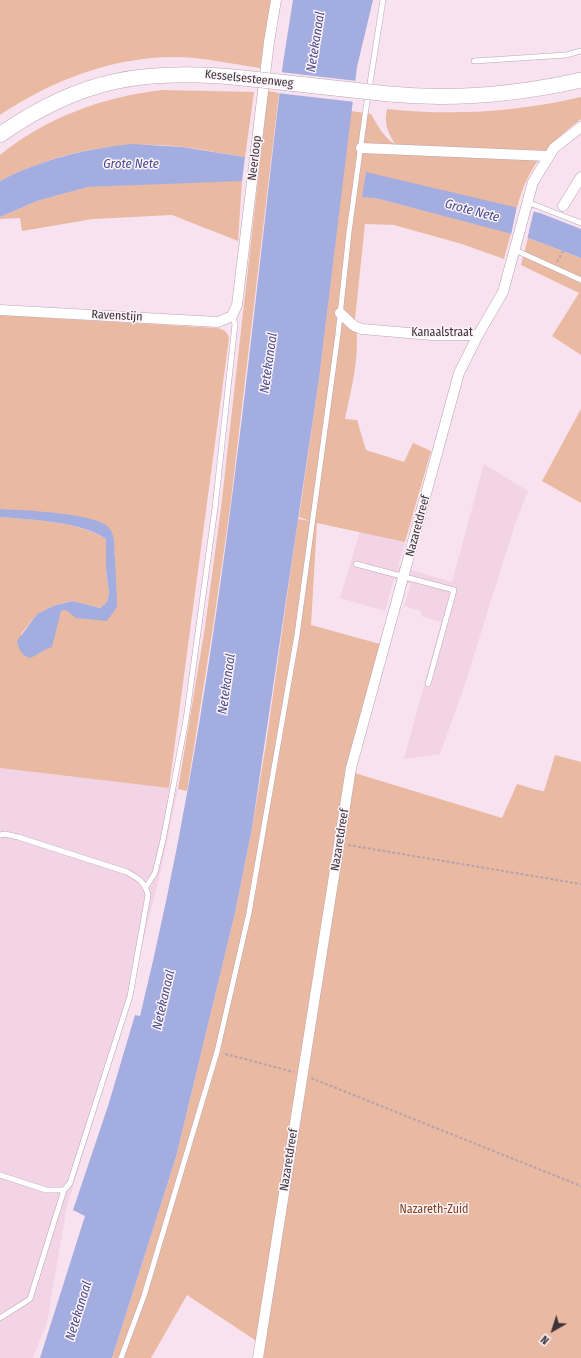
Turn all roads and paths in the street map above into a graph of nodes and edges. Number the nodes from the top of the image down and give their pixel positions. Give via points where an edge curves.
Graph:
1 (276, 0) edge
2 (383, 0) edge
3 (581, 52) edge
4 (474, 61) dead end
5 (581, 80) edge
6 (581, 127) edge
7 (0, 135) edge
8 (361, 148) junction
9 (548, 156) junction
10 (581, 177) edge
11 (526, 204) junction
12 (564, 206) dead end
13 (581, 223) edge
14 (515, 250) junction
15 (563, 251) dead end
16 (553, 269) junction
17 (581, 280) edge
18 (0, 310) edge
19 (340, 313) junction
20 (232, 316) junction
21 (478, 335) junction
22 (356, 564) dead end
23 (404, 577) junction
24 (428, 684) dead end
25 (0, 835) edge
26 (339, 843) junction
27 (581, 884) edge
28 (146, 887) junction
29 (218, 1052) junction
30 (302, 1074) junction
31 (0, 1175) edge
32 (581, 1186) edge
33 (64, 1190) junction
34 (0, 1318) edge
35 (121, 1358) edge
36 (258, 1358) edge

1 - 20 street, Neerloop via 237,304
2 - 8 lane
3 - 4 lane
5 - 7 main road, Kesselsesteenweg, bridge via 486,94 423,96 243,78 175,74 138,77 88,88 46,107
6 - 9 street, Kanaalstraat via 554,148
8 - 9 street
8 - 19 lane
9 - 11 street, Kanaalstraat via 533,182
10 - 12 street
11 - 13 lane
11 - 14 street, Kanaalstraat
14 - 16 lane
14 - 21 street, Kanaalstraat via 503,292
15 - 16 path
16 - 17 lane
18 - 20 street, Ravenstijn via 218,322
19 - 21 street, Kanaalstraat via 354,326 362,329 432,335
19 - 29 lane via 297,635 249,913
20 - 28 lane via 235,324 234,336 216,500 186,720 163,840 155,873
21 - 23 street, Nazaretdreef via 460,373
22 - 23 lane
23 - 24 lane via 454,590
23 - 26 street, Nazaretdreef via 351,768
25 - 28 lane via 18,837 127,872 140,879
26 - 27 path
26 - 30 street, Nazaretdreef
28 - 33 lane via 148,895 130,996 70,1183
29 - 30 path
29 - 35 lane via 144,1296
30 - 32 path
30 - 36 street, Nazaretdreef
31 - 33 lane via 46,1190
33 - 34 lane via 30,1299

